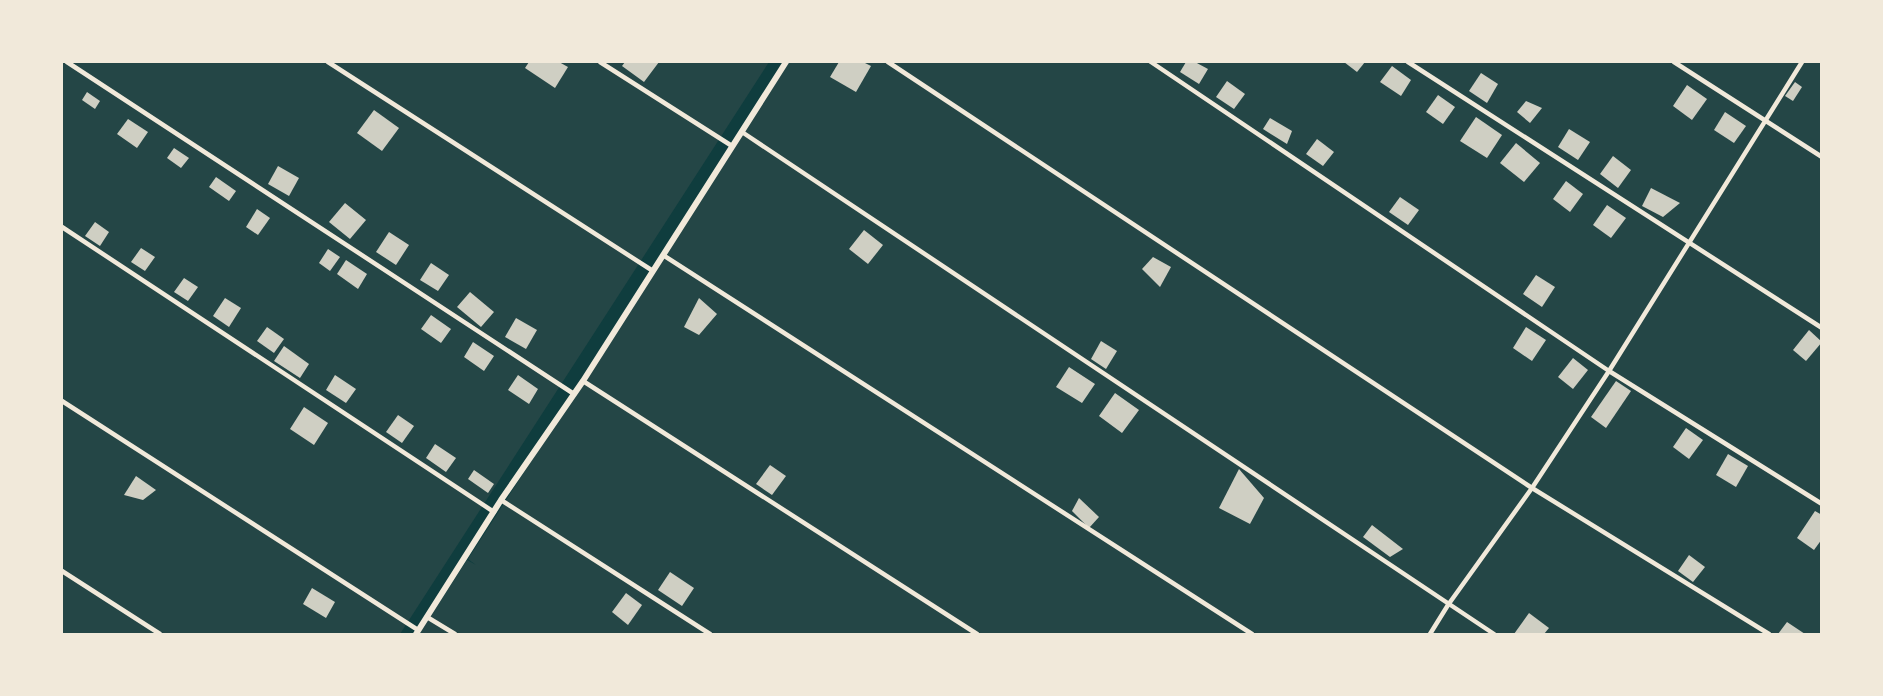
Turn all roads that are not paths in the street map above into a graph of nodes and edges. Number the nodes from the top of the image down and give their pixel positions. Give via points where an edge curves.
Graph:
1 (68, 62) edge
2 (328, 62) edge
3 (600, 62) edge
4 (786, 62) edge
5 (888, 62) edge
6 (1151, 62) edge
7 (1408, 62) edge
8 (1674, 62) edge
9 (1802, 62) edge
10 (1764, 119) junction
11 (742, 132) junction
12 (732, 146) junction
13 (1821, 157) edge
14 (62, 227) edge
15 (1688, 243) junction
16 (663, 255) junction
17 (653, 271) junction
18 (1821, 328) edge
19 (1608, 371) junction
20 (583, 381) junction
21 (574, 394) junction
22 (62, 400) edge
23 (1532, 488) junction
24 (501, 501) junction
25 (1821, 504) edge
26 (494, 512) junction
27 (62, 571) edge
28 (1448, 605) junction
29 (427, 617) junction
30 (417, 632) edge
31 (160, 634) edge
32 (455, 634) edge
33 (710, 634) edge
34 (977, 634) edge
35 (1252, 634) edge
36 (1430, 634) edge
37 (1494, 634) edge
38 (1769, 634) edge

1 - 21 lane
2 - 17 lane
3 - 12 lane
4 - 11 street
5 - 23 lane
6 - 19 lane
7 - 15 lane
8 - 10 lane
9 - 10 lane
10 - 13 lane
10 - 15 lane
11 - 12 street
11 - 28 lane
12 - 16 street
14 - 26 lane
15 - 18 lane
15 - 19 lane
16 - 17 street
16 - 35 lane
17 - 20 street
19 - 23 lane
19 - 25 lane
20 - 21 street
20 - 34 lane
21 - 24 street
22 - 30 lane
23 - 28 lane
23 - 38 lane
24 - 26 street
24 - 33 lane
26 - 29 street
27 - 31 lane
28 - 36 lane
28 - 37 lane
29 - 30 street
29 - 32 lane

